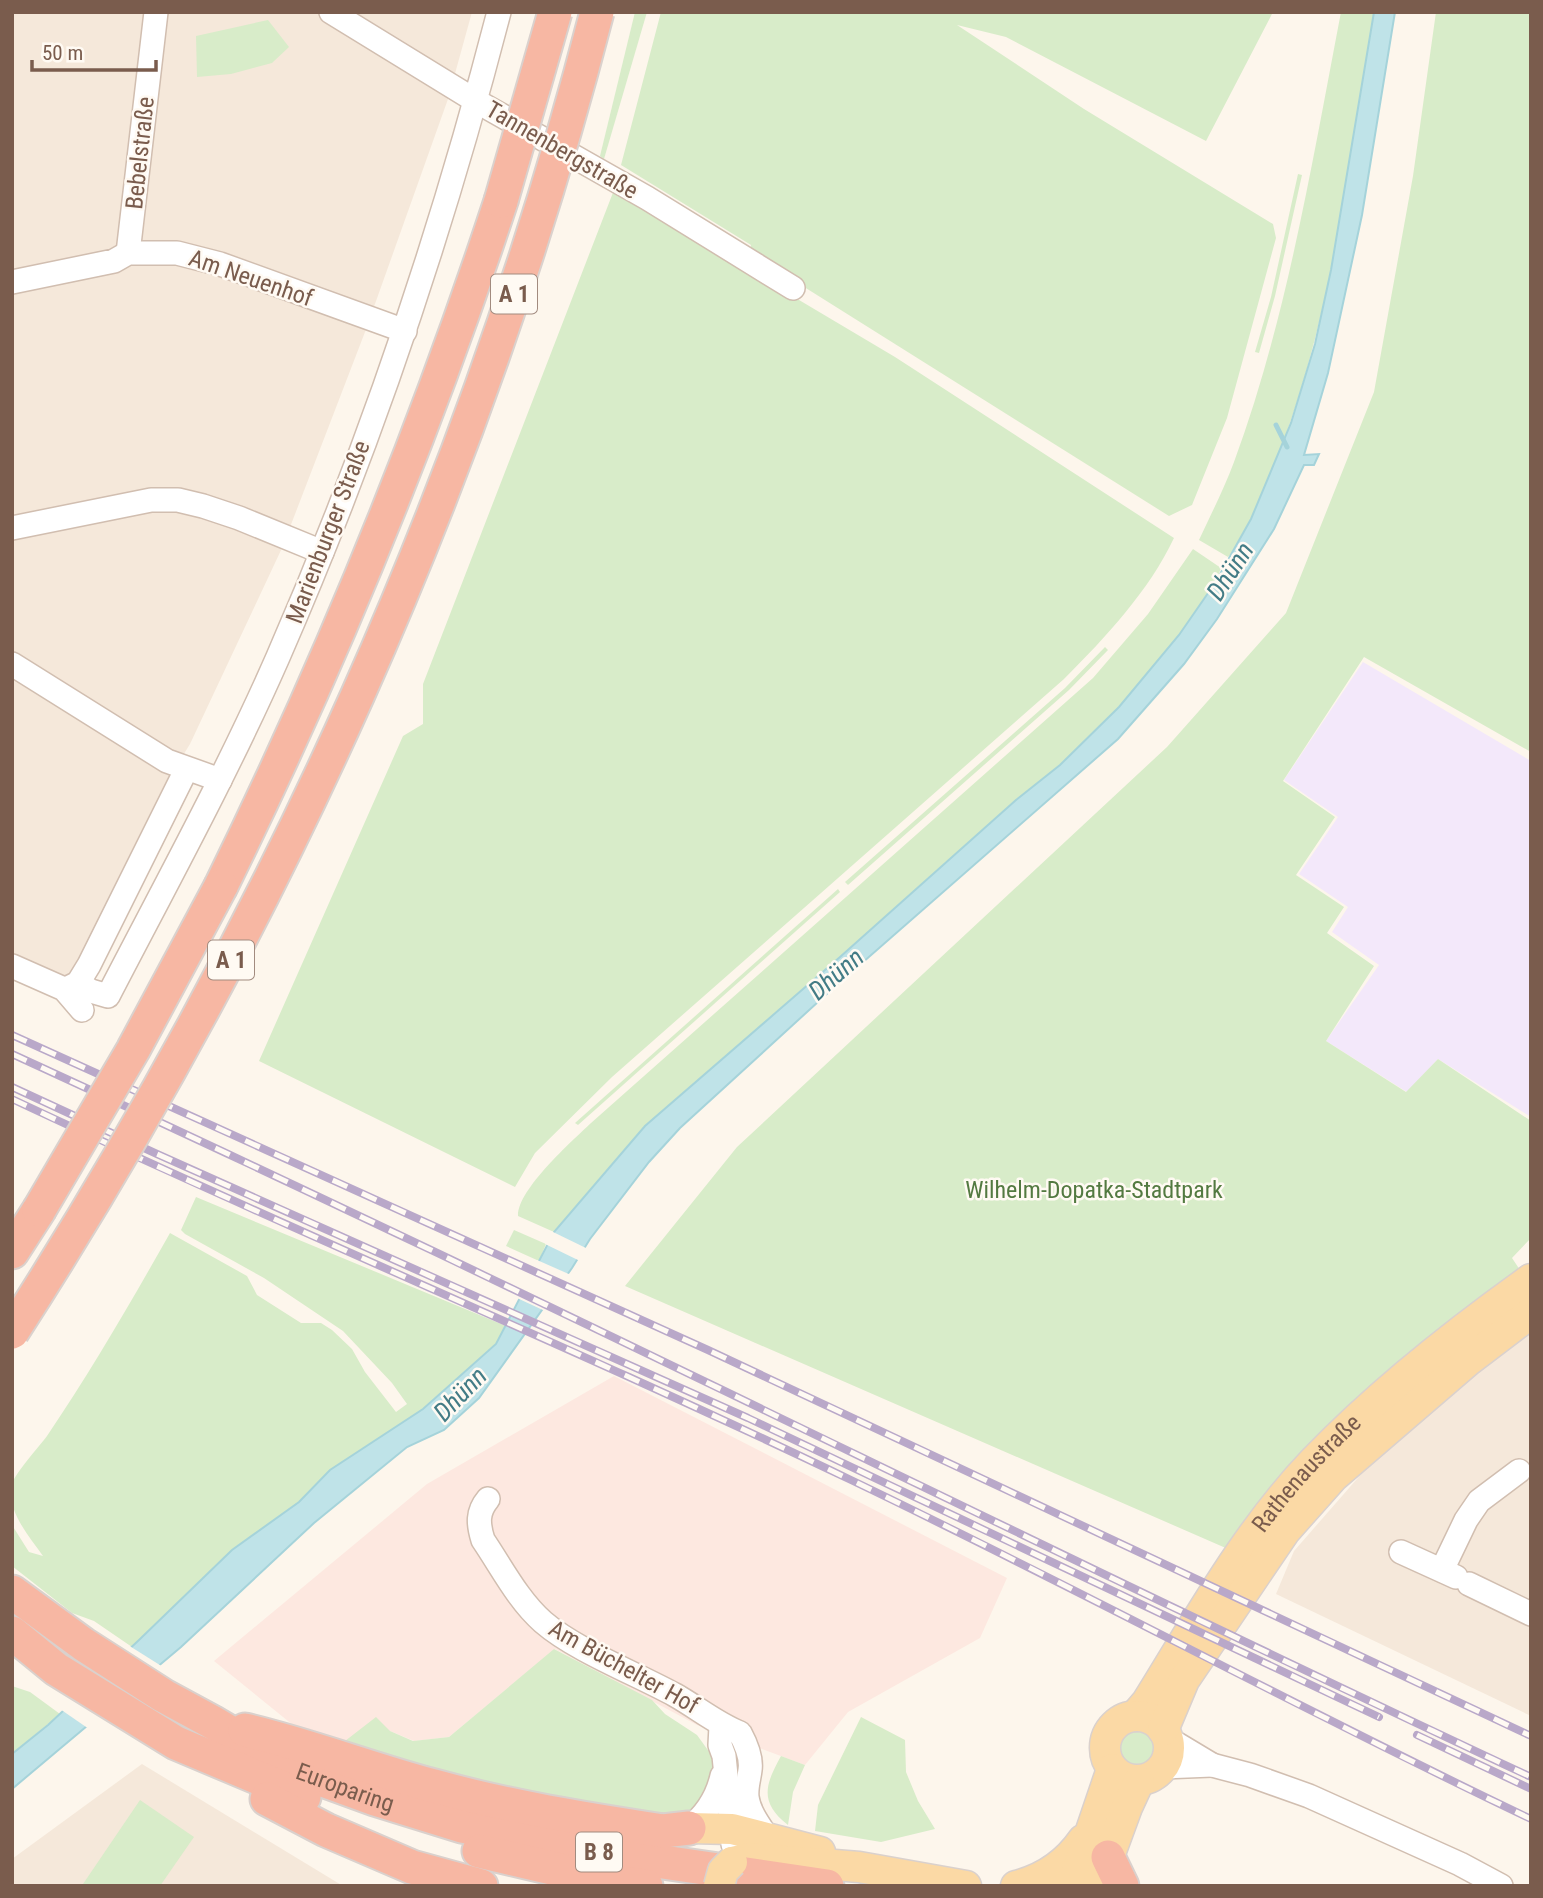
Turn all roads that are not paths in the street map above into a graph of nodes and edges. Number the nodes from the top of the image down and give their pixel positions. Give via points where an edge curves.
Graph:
1 (156, 12) edge
2 (331, 12) edge
3 (499, 12) edge
4 (555, 12) edge
5 (597, 12) edge
6 (476, 101) junction
7 (128, 253) junction
8 (12, 282) edge
9 (793, 288) dead end
10 (405, 331) junction
11 (12, 528) edge
12 (322, 552) junction
13 (12, 664) edge
14 (186, 770) junction
15 (220, 780) junction
16 (12, 966) edge
17 (71, 986) junction
18 (82, 1010) dead end
19 (12, 1252) edge
20 (1528, 1286) edge
21 (1531, 1313) edge
22 (12, 1332) edge
23 (1526, 1465) edge
24 (488, 1499) dead end
25 (1401, 1552) dead end
26 (1457, 1578) junction
27 (12, 1591) edge
28 (1531, 1614) edge
29 (12, 1633) edge
30 (1135, 1716) junction
31 (212, 1721) junction
32 (721, 1726) junction
33 (176, 1743) junction
34 (1158, 1754) junction
35 (724, 1766) junction
36 (1112, 1769) junction
37 (1091, 1828) junction
38 (708, 1848) edge
39 (773, 1849) junction
40 (1109, 1876) edge
41 (481, 1886) edge
42 (646, 1886) edge
43 (827, 1886) edge
44 (967, 1886) edge
45 (1016, 1886) edge
46 (1067, 1886) edge
47 (1501, 1886) edge

1 - 7 street, Bebelstraße
2 - 6 street, Tannenbergstraße
3 - 6 street, Marienburger Straße
4 - 19 highway, A 1, bridge via 501,201 447,360 383,529 315,689 178,968
5 - 22 highway, A 1, bridge via 506,316 447,481 369,671 276,872 212,995 117,1164
6 - 9 street, Tannenbergstraße
6 - 10 street, Marienburger Straße
7 - 8 street, Am Neuenhof via 114,261
7 - 10 street, Am Neuenhof via 177,253 220,264
10 - 12 street, Marienburger Straße
11 - 12 street via 151,500 178,500 239,518
12 - 15 street, Marienburger Straße
13 - 14 street
14 - 15 street
14 - 17 street via 89,965
15 - 17 street, Marienburger Straße via 108,996
16 - 17 street
17 - 18 street
20 - 30 main road, Rathenaustraße via 1380,1396 1313,1462 1237,1559
21 - 34 main road, Rathenaustraße via 1431,1392 1325,1486 1285,1531 1184,1680
23 - 26 street via 1479,1501 1466,1520
24 - 32 street, Am Büchelter Hof via 479,1515 483,1540 542,1621 702,1710
25 - 26 street
26 - 28 street
27 - 31 highway, Europaring / B 8 via 83,1644
29 - 33 highway, Europaring / B 8 via 56,1669
30 - 34 main road via 1155,1722
30 - 36 main road via 1124,1719 1107,1735 1104,1747
31 - 38 highway via 449,1790
31 - 43 highway, Europaring / B 8 via 290,1768 462,1826 615,1856
32 - 35 street, Am Büchelter Hof
32 - 39 street, Am Büchelter Hof via 740,1733 747,1747 751,1768 747,1799
33 - 41 highway via 326,1830 412,1867
33 - 42 highway, Europaring / B 8 via 322,1804 453,1845
34 - 36 main road via 1119,1776
34 - 40 main road, Rathenaustraße
34 - 47 street via 1250,1775 1309,1796
35 - 38 street, Am Büchelter Hof
35 - 38 street, Am Büchelter Hof via 720,1788 702,1819
36 - 37 main road
37 - 45 main road via 1064,1863
37 - 46 main road via 1076,1875
38 - 39 main road via 749,1858
39 - 44 main road via 831,1855 859,1867

